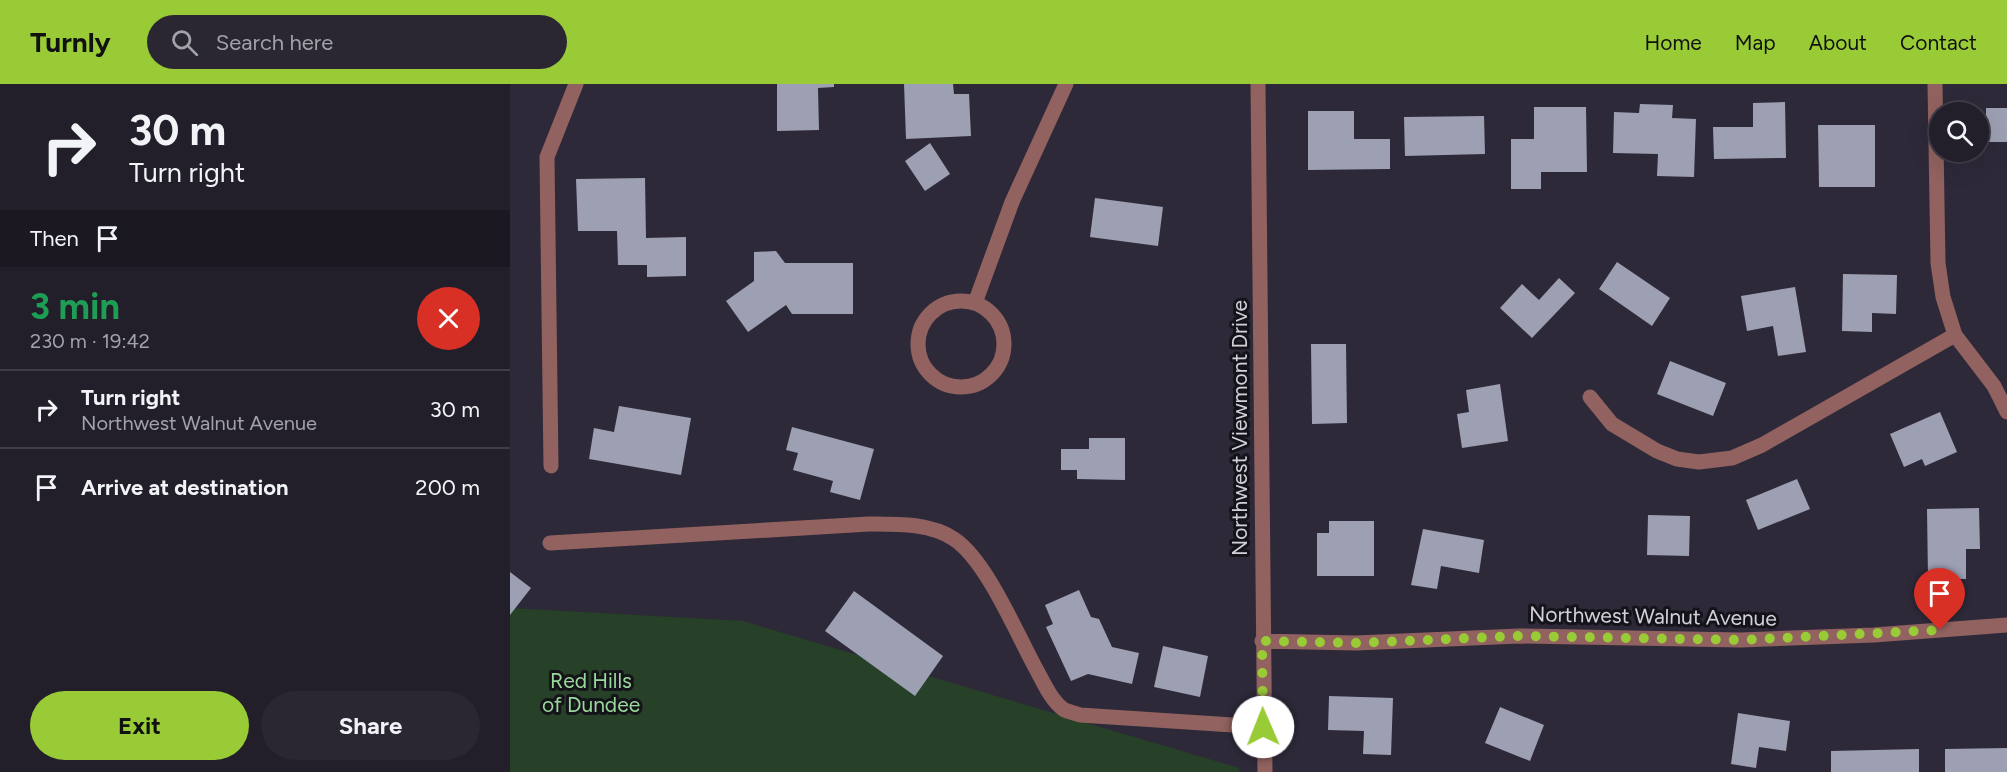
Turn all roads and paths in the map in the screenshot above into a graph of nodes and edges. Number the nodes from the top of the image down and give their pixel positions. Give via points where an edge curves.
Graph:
1 (576, 84) edge
2 (1066, 84) edge
3 (1258, 84) edge
4 (1935, 84) edge
5 (975, 303) junction
6 (1955, 334) junction
7 (1590, 397) dead end
8 (2007, 412) edge
9 (551, 466) dead end
10 (550, 543) dead end
11 (2007, 625) edge
12 (1262, 641) junction
13 (1263, 727) junction
14 (1265, 772) edge

1 - 9 street via 547,157
2 - 5 street via 1012,202
3 - 12 street, Northwest Viewmont Drive
4 - 6 street via 1938,263 1943,297
5 - 5 street via 958,300 943,304 920,329 918,352 924,367 942,383 963,388 980,384 1001,362 1002,330 993,315
6 - 7 street via 1732,459 1699,462 1657,451 1612,424
6 - 8 street via 1994,386
10 - 13 street via 869,524 903,524 931,530 954,539 973,556 1048,691 1064,709 1080,715
11 - 12 street, Northwest Walnut Avenue via 1741,640 1519,636 1356,643
12 - 13 street, Northwest Viewmont Drive
13 - 14 street, Northwest Viewmont Drive

